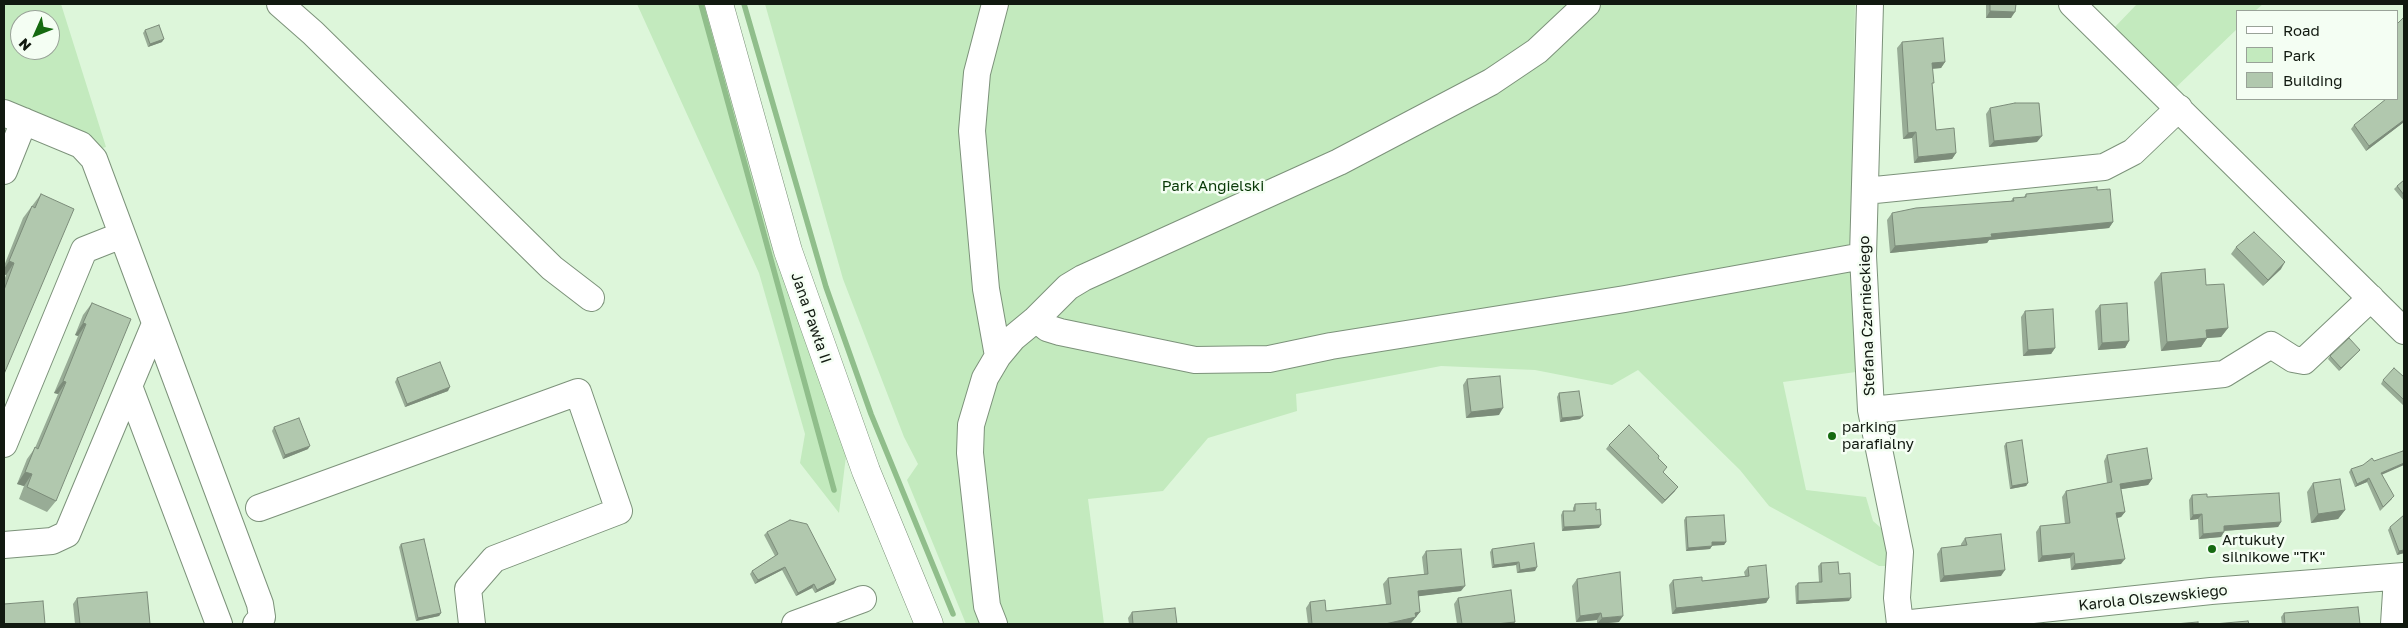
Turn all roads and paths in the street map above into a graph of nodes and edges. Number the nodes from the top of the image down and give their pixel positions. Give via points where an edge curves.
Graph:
1 (280, 4) edge
2 (719, 4) edge
3 (995, 4) edge
4 (1587, 4) edge
5 (1870, 4) edge
6 (2072, 4) edge
7 (2179, 108) junction
8 (14, 117) edge
9 (4, 171) edge
10 (1865, 191) junction
11 (122, 235) junction
12 (1863, 256) junction
13 (591, 298) dead end
14 (2371, 298) junction
15 (1036, 319) junction
16 (155, 324) junction
17 (2404, 331) edge
18 (998, 356) junction
19 (129, 386) junction
20 (1871, 410) junction
21 (4, 444) edge
22 (259, 508) dead end
23 (4, 545) edge
24 (2400, 576) edge
25 (863, 599) dead end
26 (219, 624) edge
27 (256, 624) edge
28 (472, 624) edge
29 (795, 624) edge
30 (929, 624) edge
31 (994, 624) edge
32 (1906, 624) edge
33 (2394, 624) edge

1 - 13 street via 314,33 552,268
2 - 30 main road, Jana Pawła II via 791,260 862,462
3 - 18 street via 977,73 972,131 986,289
4 - 15 street via 1537,51 1470,94 1338,162 1083,278 1068,287
5 - 10 street, Stefana Czarnieckiego
6 - 7 street
7 - 10 street via 2134,152 2104,167
7 - 14 street
8 - 9 street
8 - 11 street via 88,150
10 - 12 street, Stefana Czarnieckiego
11 - 16 street
11 - 21 street via 84,250
12 - 15 street via 1625,299 1368,339 1268,359 1194,360 1060,332 1047,328
12 - 20 street, Stefana Czarnieckiego
14 - 17 street
14 - 20 street via 2304,361 2293,359 2271,345 2224,374
15 - 18 street
16 - 19 street
16 - 27 street via 260,604 262,617
18 - 31 street via 985,378 971,425 970,453 987,606
19 - 23 street via 67,534 52,541
19 - 26 street
20 - 32 street, Stefana Czarnieckiego via 1900,552 1897,598
22 - 28 street via 578,392 619,511 494,559 468,589
24 - 32 street, Karola Olszewskiego via 2211,591
24 - 33 street
25 - 29 street

